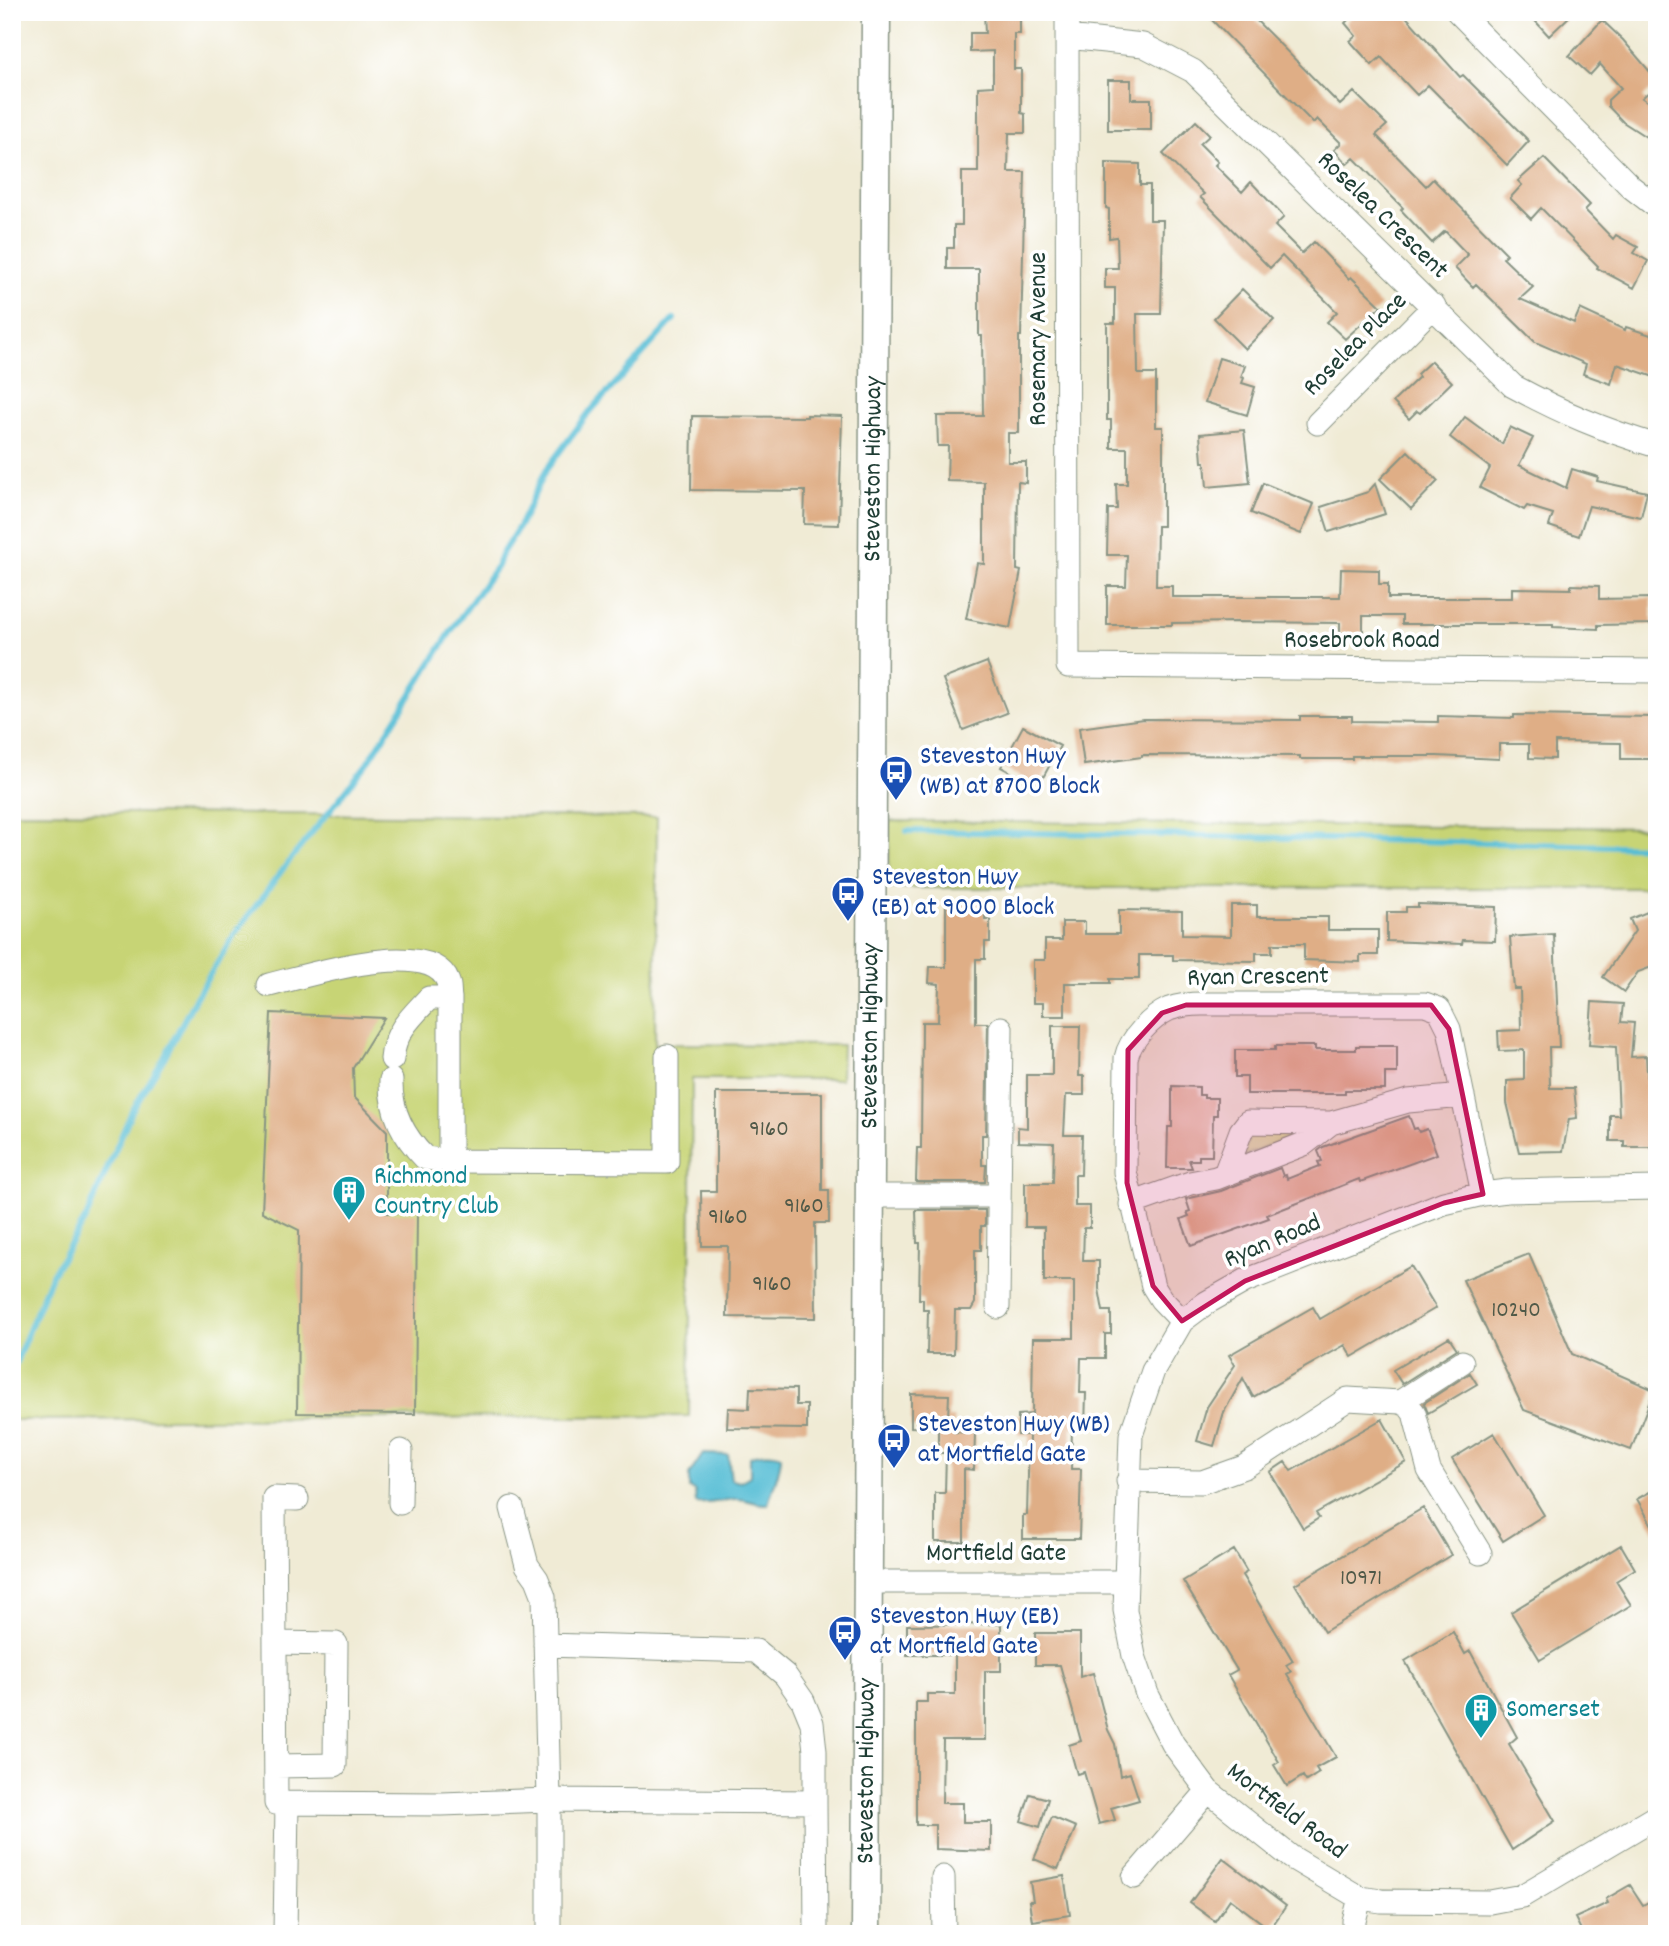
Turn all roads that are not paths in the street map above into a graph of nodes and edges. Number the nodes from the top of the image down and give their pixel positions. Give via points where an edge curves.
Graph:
1 (876, 12) edge
2 (1068, 12) edge
3 (1458, 12) edge
4 (1067, 37) junction
5 (1657, 207) edge
6 (1434, 306) junction
7 (1318, 423) dead end
8 (1657, 446) edge
9 (1068, 666) joint
10 (1657, 671) edge
11 (269, 985) dead end
12 (450, 998) junction
13 (1001, 1028) dead end
14 (667, 1056) dead end
15 (1463, 1096) junction
16 (1331, 1124) junction
17 (450, 1161) junction
18 (1225, 1174) junction
19 (1657, 1188) edge
20 (1483, 1194) junction
21 (871, 1196) junction
22 (999, 1196) junction
23 (1131, 1204) junction
24 (998, 1307) dead end
25 (1182, 1321) junction
26 (1462, 1362) dead end
27 (1400, 1402) junction
28 (401, 1451) dead end
29 (1128, 1481) junction
30 (297, 1499) dead end
31 (400, 1503) dead end
32 (512, 1508) dead end
33 (1480, 1553) dead end
34 (868, 1582) junction
35 (1125, 1582) junction
36 (275, 1643) junction
37 (545, 1645) junction
38 (276, 1766) junction
39 (1208, 1791) junction
40 (549, 1800) junction
41 (816, 1802) junction
42 (287, 1803) junction
43 (1654, 1824) edge
44 (943, 1877) dead end
45 (1134, 1877) dead end
46 (1360, 1898) junction
47 (285, 1934) edge
48 (549, 1934) edge
49 (816, 1934) edge
50 (866, 1934) edge
51 (944, 1934) edge
52 (1354, 1934) edge

1 - 21 main road, Steveston Highway
2 - 4 street, Rosemary Avenue
3 - 5 street via 1631,187
4 - 6 street, Roselea Crescent via 1143,45 1193,71
4 - 9 street, Rosemary Avenue
6 - 7 street, Roselea Place
6 - 8 street, Roselea Crescent via 1513,386 1564,414
9 - 10 street, Rosebrook Road
11 - 12 street via 354,964 416,961 437,968 448,981
12 - 17 street
12 - 17 street via 429,998 400,1030 392,1069 395,1111 404,1134 425,1158
13 - 22 street
14 - 17 street via 667,1162
15 - 16 street via 1408,1101
15 - 20 street, Ryan Crescent
15 - 23 street, Ryan Crescent via 1446,1003 1178,1006 1162,1013 1133,1041 1126,1058 1125,1172
16 - 18 street via 1304,1144
16 - 18 street via 1248,1122
18 - 23 street
19 - 20 street, Ryan Road
20 - 25 street, Ryan Road via 1444,1203 1245,1281
21 - 22 street
21 - 34 main road, Steveston Highway
22 - 24 street
23 - 25 street, Ryan Crescent via 1153,1286
25 - 29 street, Ryan Road via 1142,1399 1131,1435
26 - 27 street
27 - 29 street via 1348,1399 1244,1467 1202,1482
27 - 33 street via 1414,1413 1429,1470
28 - 31 street
29 - 35 street, Ryan Road
30 - 36 street via 274,1498
32 - 37 street via 527,1564 544,1597
34 - 35 street, Mortfield Gate
34 - 50 main road, Steveston Highway
35 - 39 street, Mortfield Road via 1134,1657 1147,1694 1173,1744
36 - 38 street
36 - 38 street via 336,1644 335,1765
37 - 40 street
37 - 41 street via 756,1651 785,1675 812,1723
38 - 42 street via 276,1802
39 - 45 street
39 - 46 street, Mortfield Road via 1291,1857
40 - 41 street
40 - 42 street
40 - 48 street
41 - 49 street
42 - 47 street
43 - 46 street, Mortfield Road via 1522,1896 1490,1902
44 - 51 street
46 - 52 street

